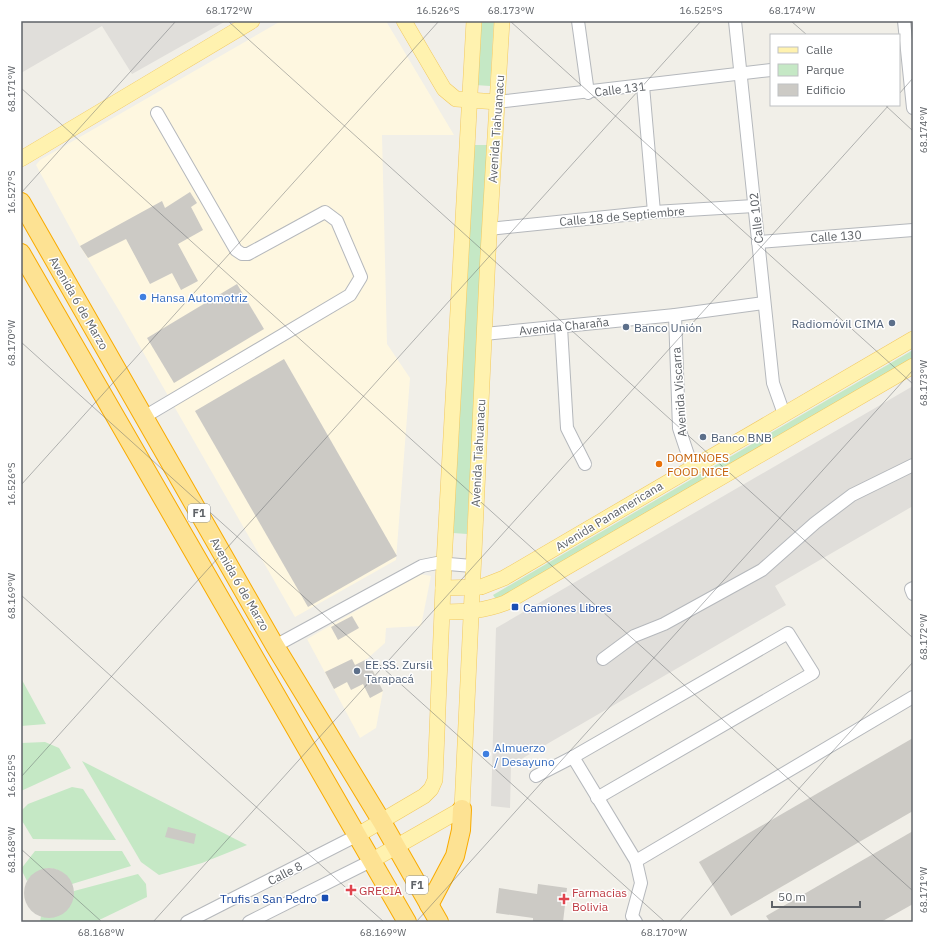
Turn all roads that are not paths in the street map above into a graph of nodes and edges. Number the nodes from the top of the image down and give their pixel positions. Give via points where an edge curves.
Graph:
1 (252, 21) edge
2 (404, 21) edge
3 (474, 21) edge
4 (502, 21) edge
5 (578, 21) edge
6 (735, 21) edge
7 (904, 21) edge
8 (906, 55) edge
9 (770, 70) edge
10 (741, 74) junction
11 (643, 86) junction
12 (588, 93) junction
13 (469, 100) junction
14 (497, 102) junction
15 (913, 108) edge
16 (157, 113) dead end
17 (22, 154) edge
18 (21, 202) edge
19 (754, 206) junction
20 (654, 212) junction
21 (489, 229) junction
22 (913, 230) edge
23 (758, 242) junction
24 (21, 253) edge
25 (764, 303) junction
26 (675, 314) junction
27 (561, 327) junction
28 (484, 334) junction
29 (913, 339) edge
30 (913, 366) edge
31 (784, 414) junction
32 (144, 417) junction
33 (585, 464) dead end
34 (913, 465) edge
35 (692, 467) junction
36 (444, 564) junction
37 (472, 566) junction
38 (443, 588) junction
39 (471, 588) junction
40 (913, 588) edge
41 (913, 594) edge
42 (442, 612) junction
43 (471, 612) junction
44 (275, 646) junction
45 (603, 659) dead end
46 (913, 697) edge
47 (573, 757) junction
48 (536, 776) dead end
49 (597, 798) junction
50 (462, 809) junction
51 (382, 822) junction
52 (356, 836) junction
53 (397, 848) junction
54 (636, 861) junction
55 (371, 862) junction
56 (429, 905) junction
57 (187, 922) edge
58 (249, 922) edge
59 (407, 922) edge
60 (439, 922) edge
61 (636, 922) edge

1 - 17 main road
2 - 13 main road, Calle 131 via 444,89 456,98
3 - 13 main road
4 - 14 main road, Avenida Tiahuanacu
5 - 12 street
6 - 10 street, Calle 102
7 - 8 street
8 - 15 street
9 - 10 street, Calle 131
10 - 11 street, Calle 131
10 - 19 street, Calle 102
11 - 12 street, Calle 131
11 - 20 street
12 - 14 street, Calle 131
13 - 14 main road, Calle 131
13 - 36 main road
14 - 21 main road, Avenida Tiahuanacu
16 - 32 street via 236,250 248,254 325,212 337,221 361,277 350,295
18 - 32 highway, Avenida 6 de Marzo / F1
19 - 20 street, Calle 18 de Septiembre
19 - 23 street, Calle 102
20 - 21 street, Calle 18 de Septiembre
21 - 28 main road, Avenida Tiahuanacu
22 - 23 street, Calle 130
23 - 25 street, Calle 102
24 - 52 highway, Avenida 6 de Marzo / F1
25 - 26 street, Avenida Charaña
25 - 31 street, Calle 102 via 773,383
26 - 27 street, Avenida Charaña
26 - 35 street, Avenida Viscarra via 679,428
27 - 28 street, Avenida Charaña
27 - 33 street via 567,428
28 - 37 main road, Avenida Tiahuanacu
29 - 31 main road, Avenida Panamericana
30 - 43 main road, Avenida Panamericana via 505,603
31 - 35 main road, Avenida Panamericana
32 - 44 highway, Avenida 6 de Marzo / F1
34 - 45 street via 852,495 815,523 762,570 664,624 634,636
35 - 39 main road, Avenida Panamericana via 504,578
36 - 37 street
36 - 38 main road
36 - 44 street via 422,566
37 - 39 main road, Avenida Tiahuanacu
38 - 39 main road, Avenida Panamericana
38 - 42 main road
39 - 43 main road, Avenida Tiahuanacu
40 - 41 street
42 - 43 main road, Avenida Panamericana
42 - 51 main road via 434,780 431,789 424,796
43 - 50 main road, Avenida Tiahuanacu
44 - 51 highway, Avenida 6 de Marzo / F1
46 - 54 street
47 - 48 street
47 - 49 street
47 - 49 street via 788,633 813,673
49 - 54 street
50 - 53 main road
50 - 56 highway via 461,830 455,856
51 - 52 main road, Calle 8
51 - 53 highway, Avenida 6 de Marzo / F1
52 - 55 highway, Avenida 6 de Marzo / F1
52 - 57 street, Calle 8
53 - 55 main road
53 - 56 highway, Avenida 6 de Marzo / F1
54 - 61 street via 641,883 632,916
55 - 58 street
55 - 59 highway, Avenida 6 de Marzo / F1
56 - 60 highway, Avenida 6 de Marzo / F1

